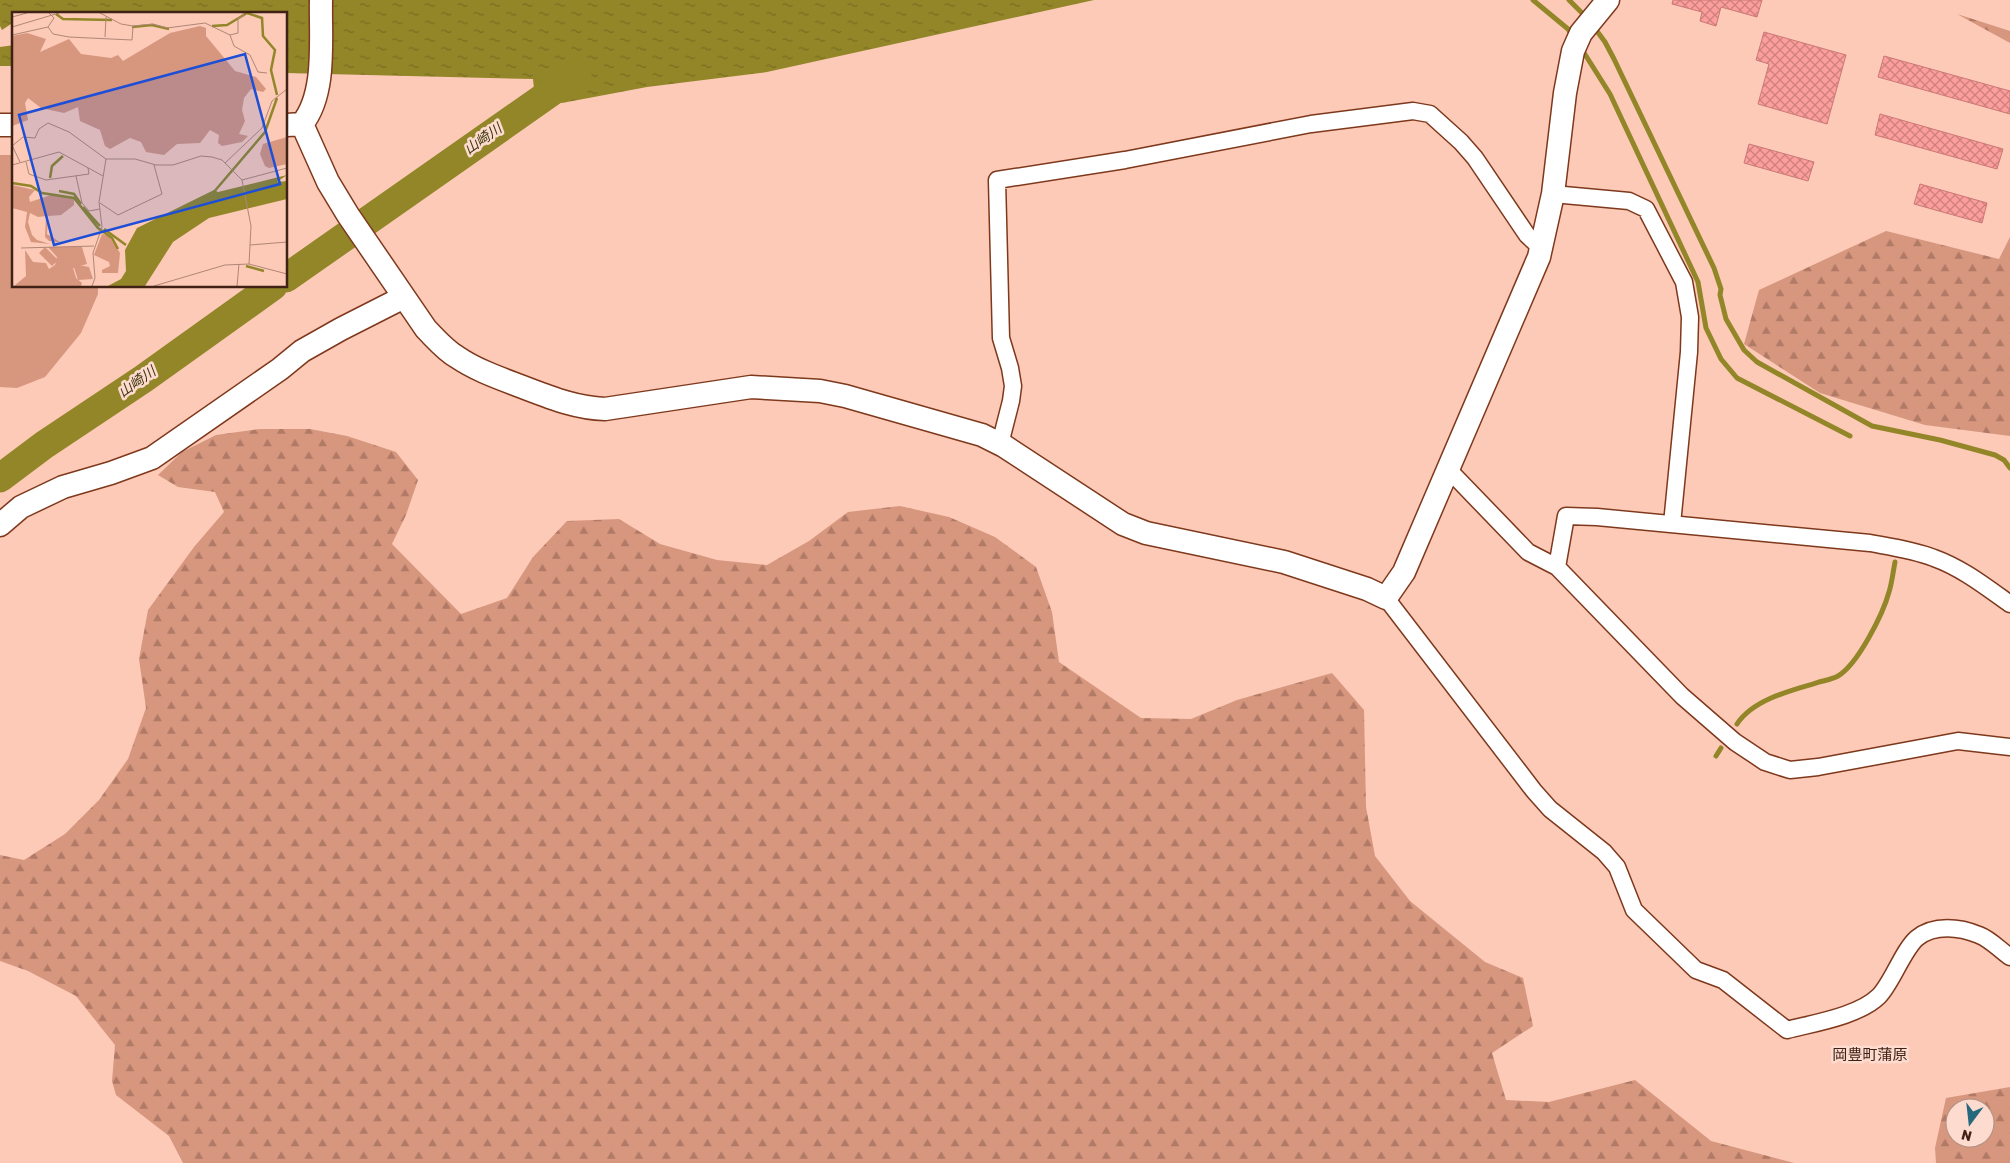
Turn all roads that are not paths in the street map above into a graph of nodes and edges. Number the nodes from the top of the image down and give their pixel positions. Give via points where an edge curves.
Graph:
1 (321, 0) edge
2 (1608, 0) edge
3 (294, 124) edge
4 (1553, 194) junction
5 (1541, 248) junction
6 (404, 297) junction
7 (1000, 444) junction
8 (1447, 468) junction
9 (1672, 524) junction
10 (0, 525) edge
11 (1557, 566) junction
12 (1386, 598) junction
13 (2010, 604) edge
14 (2010, 747) edge
15 (2010, 957) edge

1 - 3 street via 319,85 310,114
2 - 4 street via 1583,33 1565,92
3 - 6 street via 348,215
4 - 5 street
4 - 9 street via 1629,201 1646,209 1684,282 1690,317 1689,352
5 - 7 street via 1527,235 1461,142 1430,114 1413,111 1311,124 1125,160 997,180 1001,338 1013,386
5 - 8 street
6 - 7 street via 440,345 458,358 505,380 588,409 751,387 783,387 845,396 963,428
6 - 10 street via 302,351 280,370 152,458 63,487 21,507
7 - 12 street via 1123,524 1138,530 1284,562
8 - 11 street via 1528,552
8 - 12 street via 1404,572
9 - 11 street via 1566,516
9 - 13 street via 1870,543 1901,549 1935,558
11 - 14 street via 1682,696 1735,742 1765,762 1790,770 1958,741
12 - 15 street via 1534,791 1617,867 1634,910 1696,970 1723,980 1787,1030 1842,1016 1879,996 1916,938 1934,929 1953,928 1980,935

